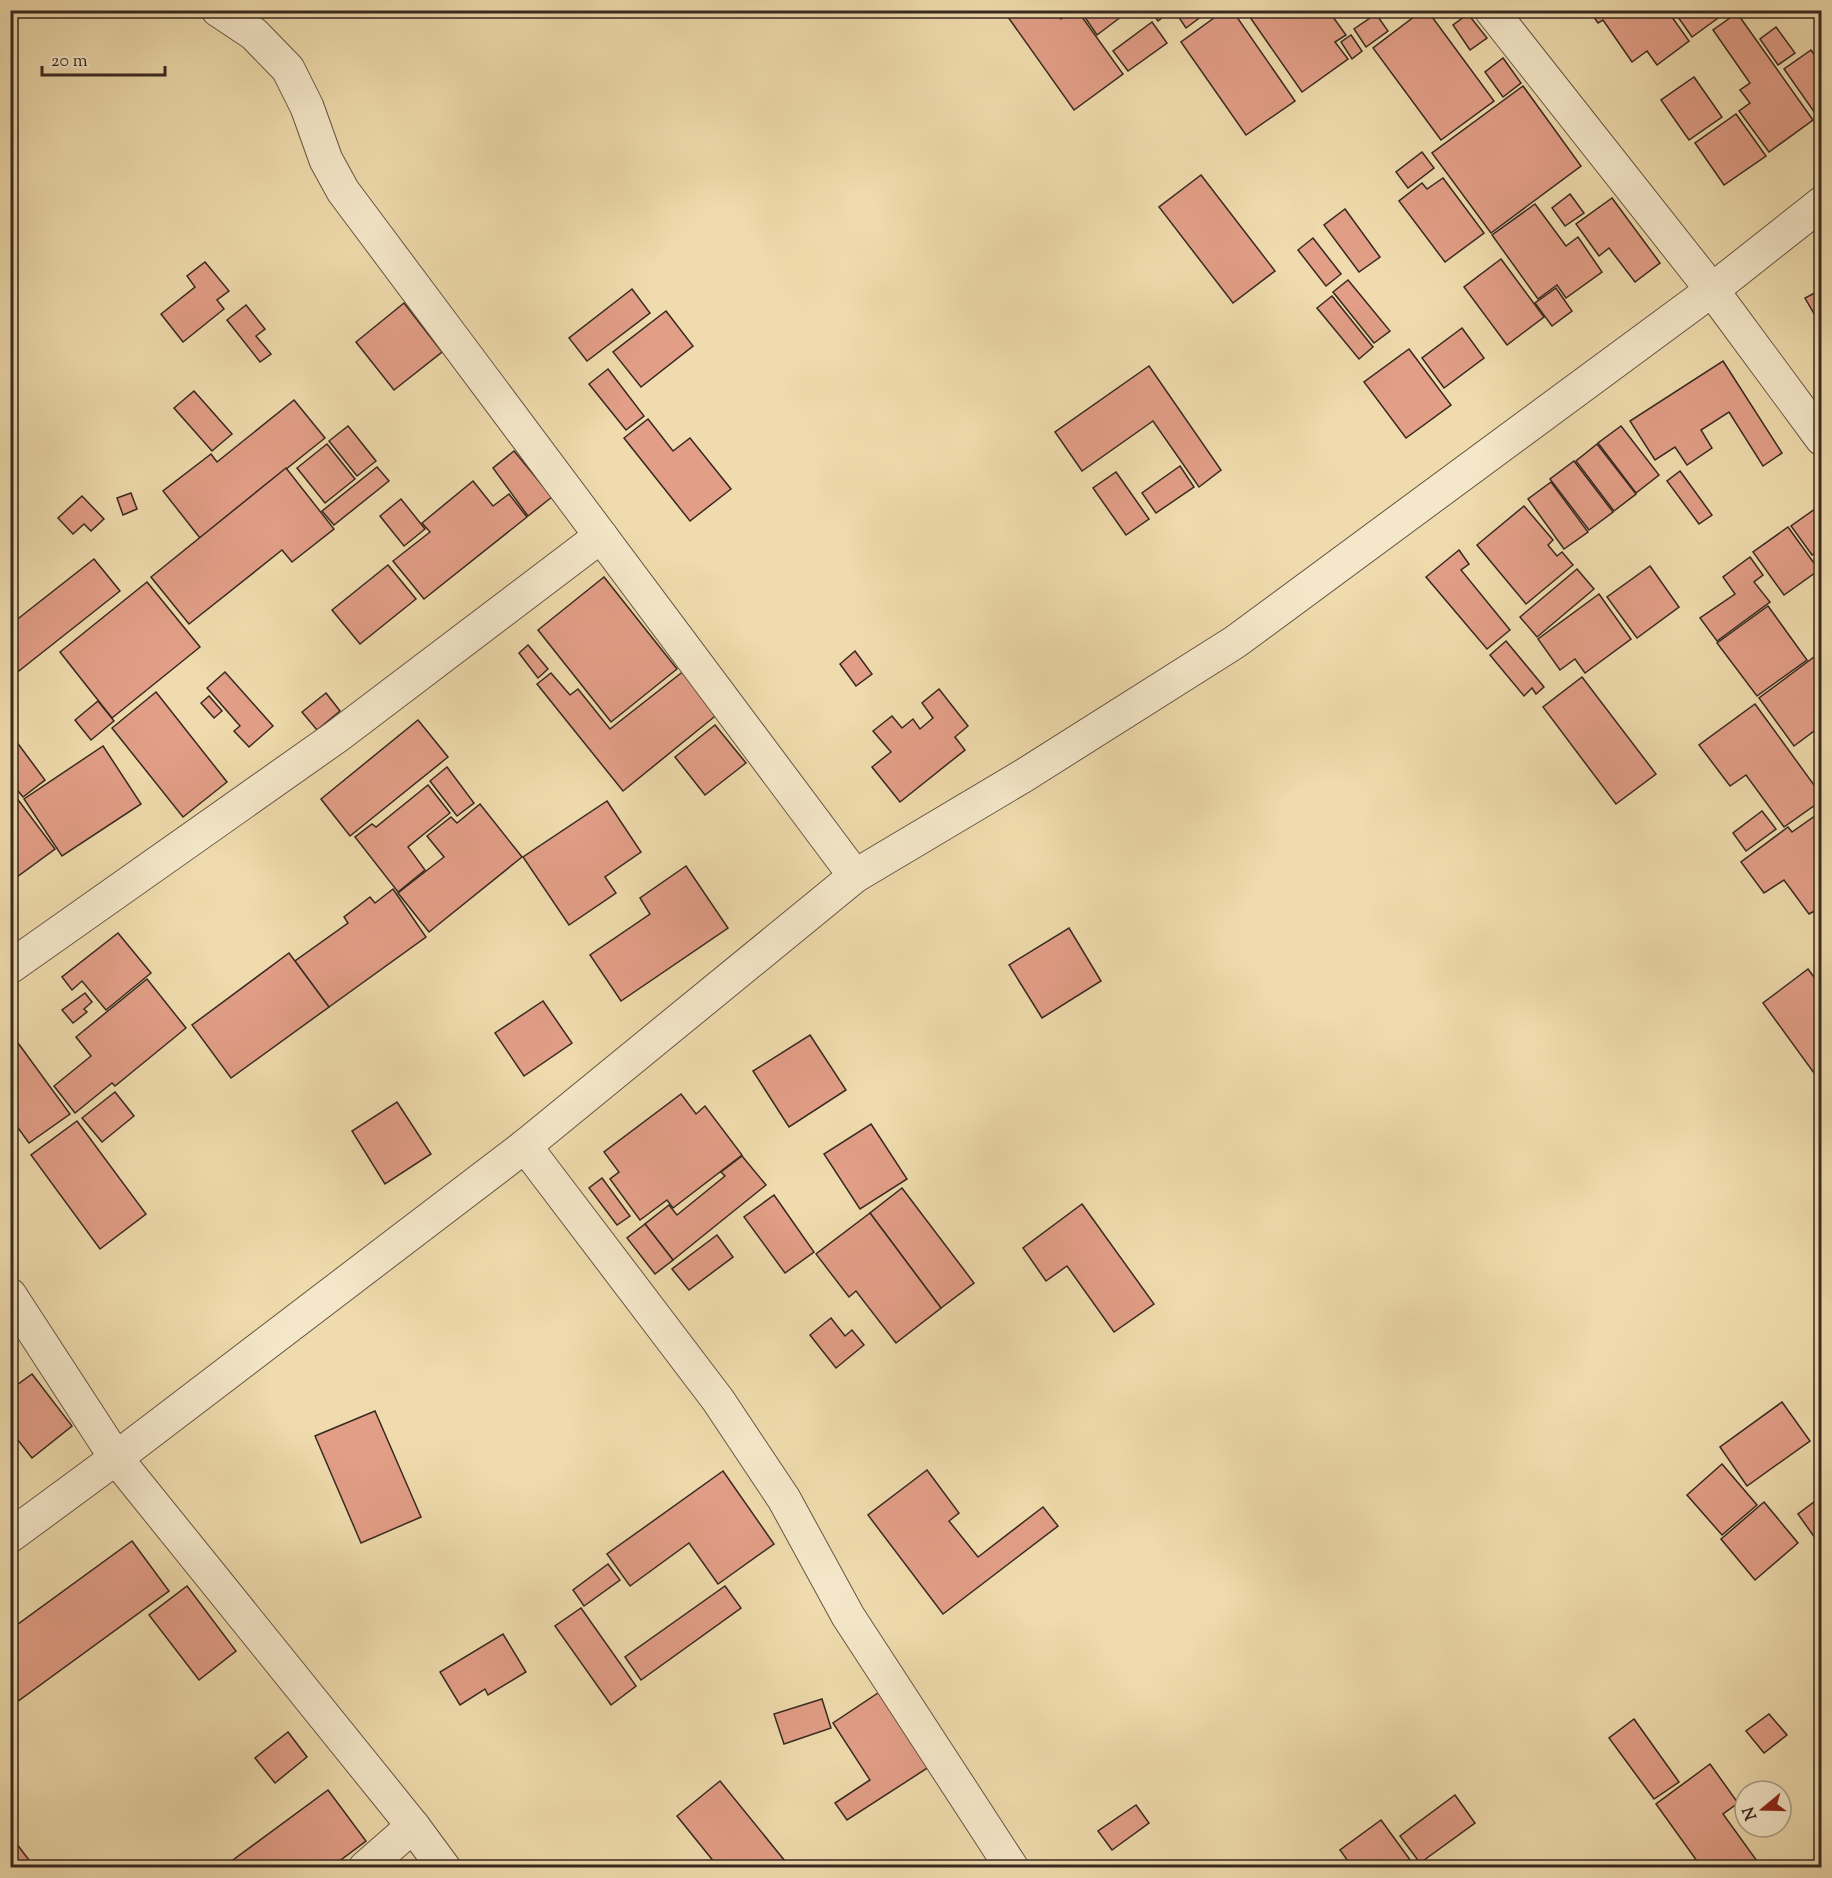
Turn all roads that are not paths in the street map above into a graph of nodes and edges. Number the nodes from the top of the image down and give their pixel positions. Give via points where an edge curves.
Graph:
1 (218, 10) edge
2 (1491, 10) edge
3 (1821, 203) edge
4 (1712, 290) junction
5 (1821, 439) edge
6 (601, 536) junction
7 (855, 876) junction
8 (10, 967) edge
9 (525, 1146) junction
10 (10, 1295) edge
11 (116, 1458) junction
12 (10, 1536) edge
13 (413, 1826) junction
14 (365, 1868) edge
15 (444, 1868) edge
16 (1012, 1868) edge

1 - 6 street via 254,34 288,69 343,191
2 - 4 street
3 - 4 street
4 - 5 street
4 - 7 street via 1235,642
6 - 7 street
6 - 8 street via 336,736
7 - 9 street
9 - 11 street
9 - 16 street via 718,1400 784,1499 848,1616
10 - 11 street
11 - 12 street
11 - 13 street
13 - 14 street
13 - 15 street

